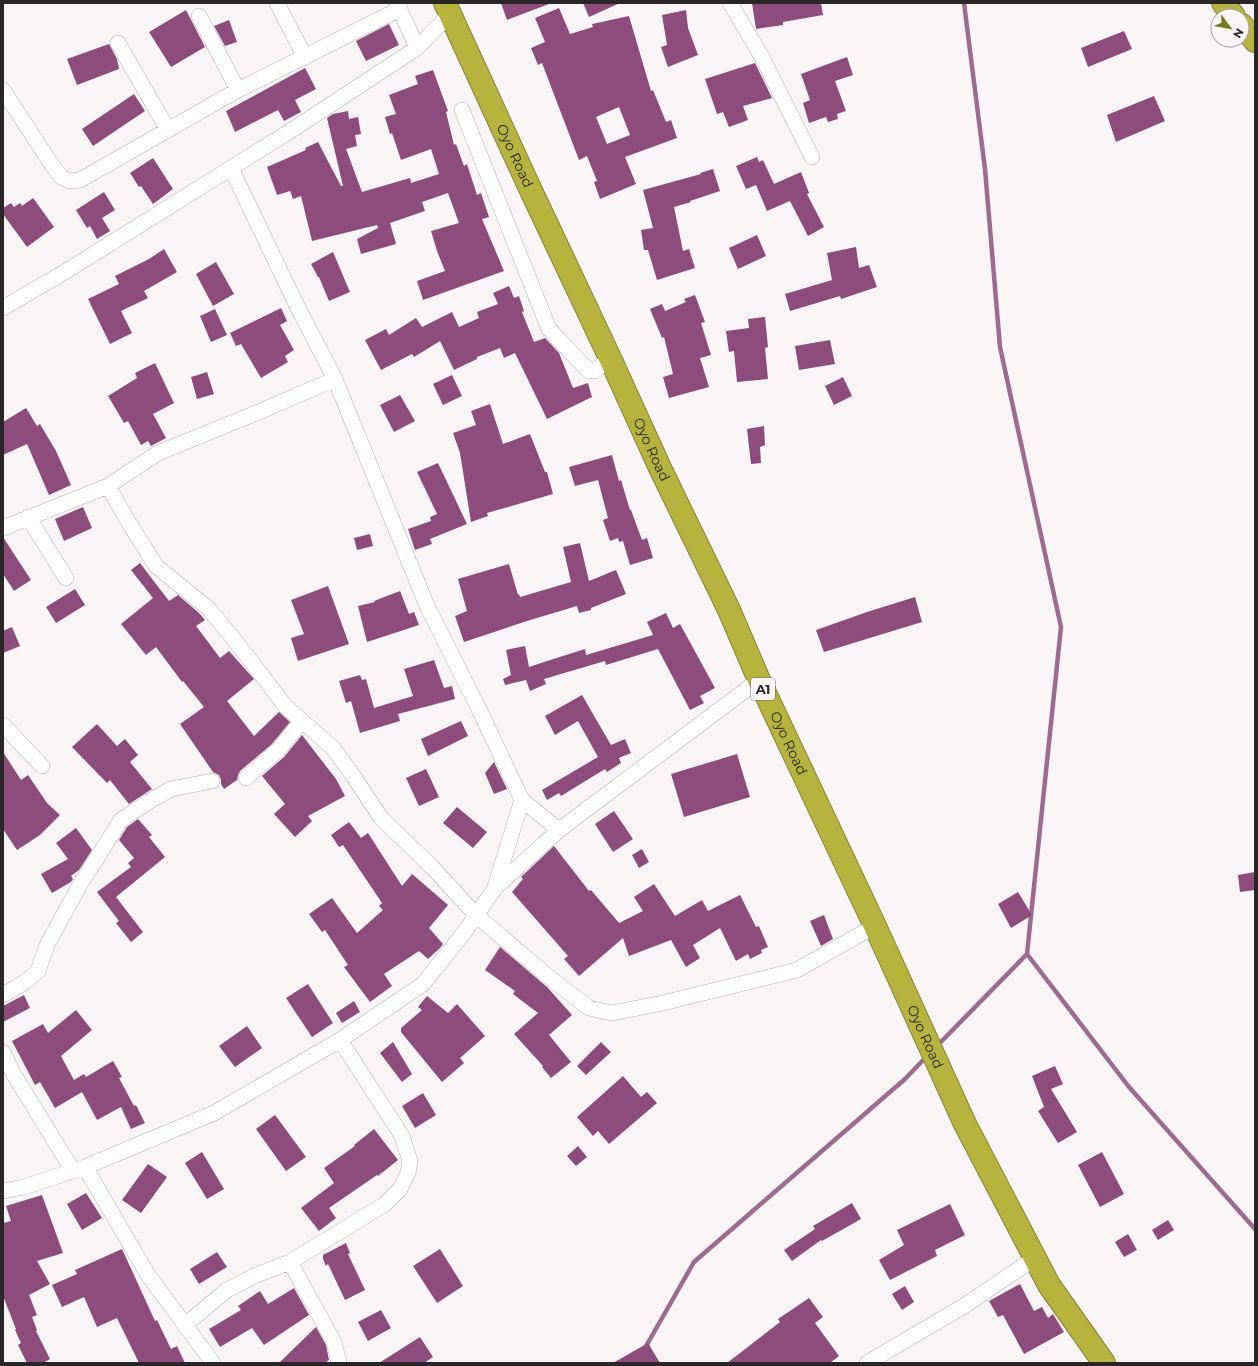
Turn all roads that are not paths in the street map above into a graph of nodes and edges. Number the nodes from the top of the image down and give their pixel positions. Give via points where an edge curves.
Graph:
1 (277, 3) edge
2 (730, 3) edge
3 (398, 6) edge
4 (448, 9) edge
5 (200, 16) dead end
6 (118, 43) dead end
7 (417, 48) junction
8 (305, 57) junction
9 (3, 90) edge
10 (238, 90) junction
11 (462, 110) dead end
12 (168, 130) junction
13 (812, 157) dead end
14 (231, 168) junction
15 (3, 308) edge
16 (610, 358) junction
17 (335, 379) junction
18 (108, 486) junction
19 (28, 517) junction
20 (3, 528) edge
21 (66, 578) dead end
22 (759, 680) junction
23 (302, 721) junction
24 (3, 725) edge
25 (42, 766) dead end
26 (246, 778) dead end
27 (212, 781) dead end
28 (522, 800) junction
29 (559, 830) junction
30 (495, 888) junction
31 (476, 915) junction
32 (875, 926) junction
33 (3, 995) edge
34 (340, 1040) junction
35 (3, 1052) edge
36 (79, 1169) junction
37 (3, 1191) edge
38 (1035, 1258) junction
39 (290, 1262) junction
40 (185, 1325) junction
41 (213, 1363) edge
42 (339, 1363) edge
43 (867, 1363) edge
44 (1104, 1363) edge

1 - 8 street
2 - 13 street via 762,57
3 - 7 street
3 - 8 street
4 - 7 street
4 - 16 highway, Oyo Road / A1
5 - 10 street
6 - 12 street
7 - 14 street
8 - 10 street
9 - 12 street via 50,162 61,176 70,181 80,180
10 - 12 street
11 - 16 street via 549,329 589,371 596,371
14 - 15 street
14 - 17 street
16 - 22 highway, Oyo Road / A1 via 729,610
17 - 18 street via 158,453
17 - 28 street via 428,606
18 - 19 street
18 - 23 street via 156,566 208,608 286,708
19 - 20 street
19 - 21 street
22 - 29 street
22 - 32 highway, Oyo Road / A1
23 - 26 street via 278,750
23 - 31 street via 333,748 381,818 431,866
24 - 25 street
27 - 33 street via 171,789 121,820 81,883 47,946 38,970 25,982
28 - 29 street
28 - 30 street
29 - 30 street
30 - 31 street
31 - 32 street via 589,1008 612,1013 797,970
31 - 34 street via 423,984
32 - 38 highway, Oyo Road / A1 via 965,1124
34 - 36 street via 214,1113
34 - 39 street via 402,1136 410,1161 408,1172 400,1189 385,1204
35 - 36 street via 13,1073
36 - 37 street
36 - 40 street via 148,1275
38 - 43 street via 964,1306
38 - 44 highway, Oyo Road / A1 via 1049,1285
39 - 40 street via 227,1290
39 - 42 street via 334,1342
40 - 41 street

